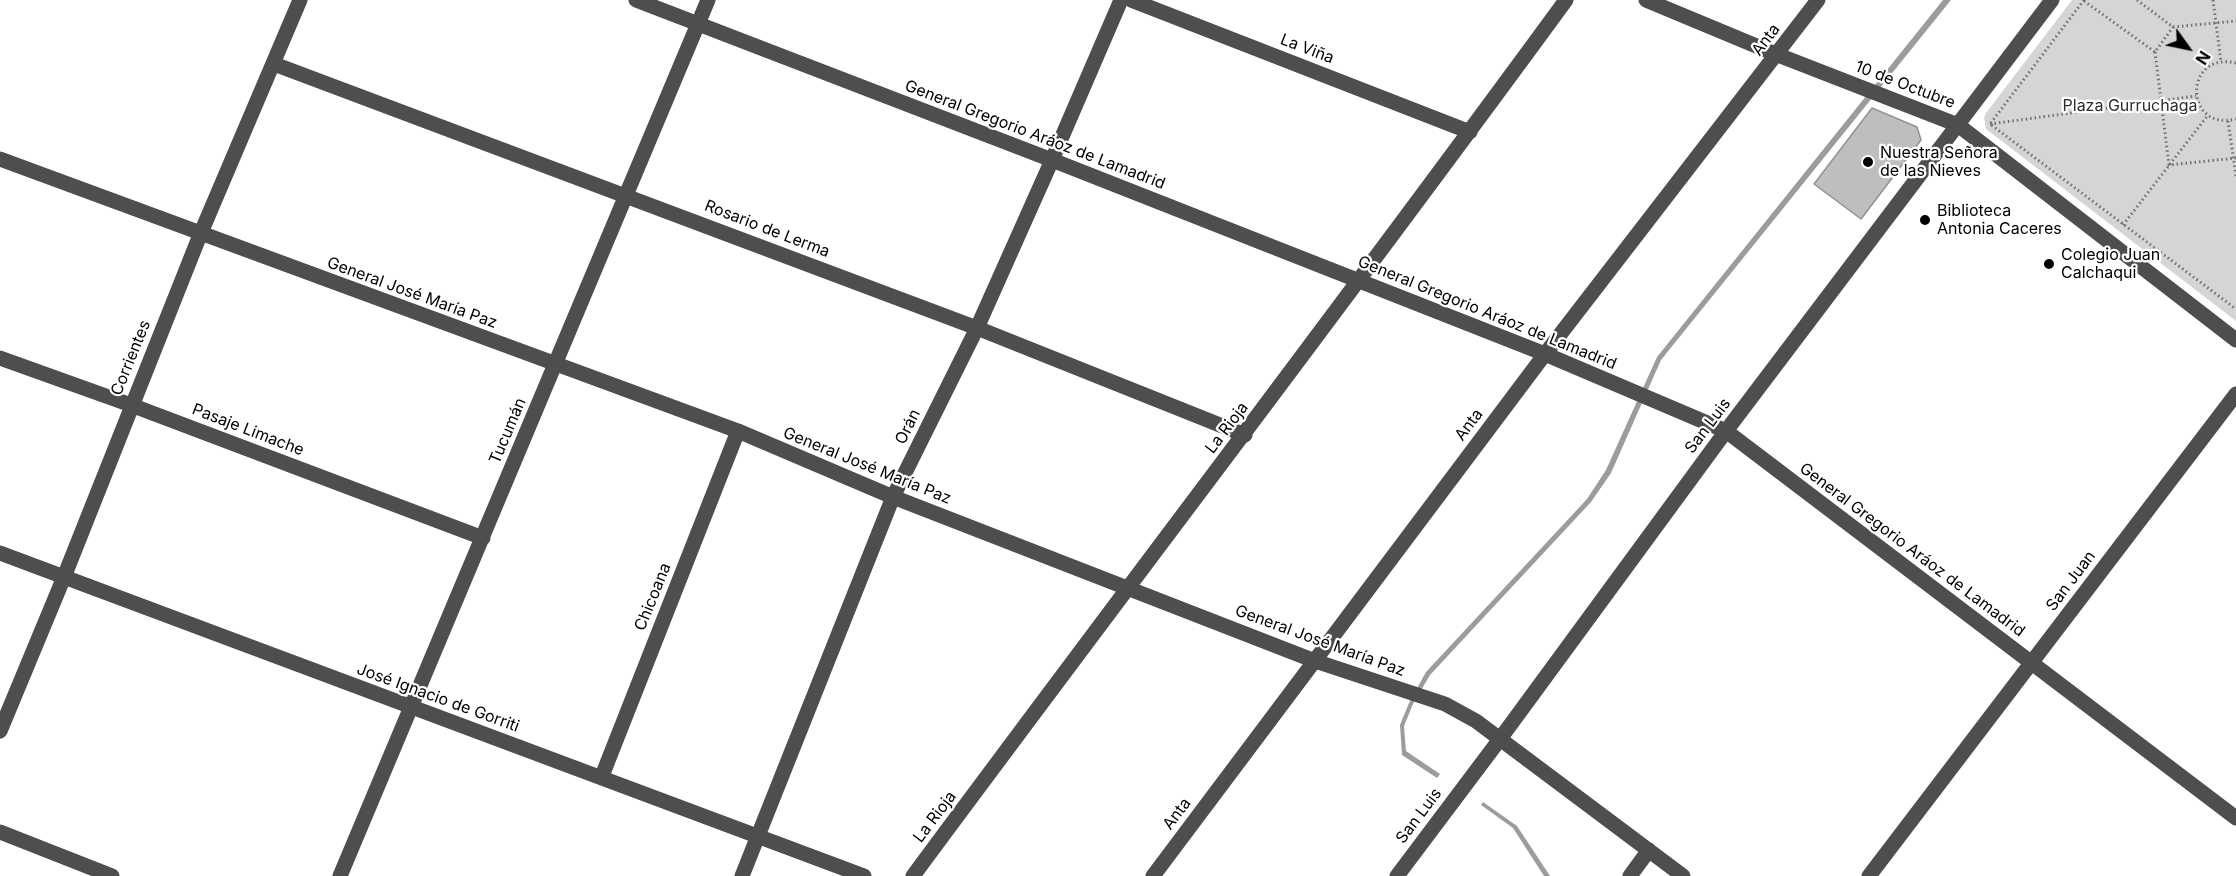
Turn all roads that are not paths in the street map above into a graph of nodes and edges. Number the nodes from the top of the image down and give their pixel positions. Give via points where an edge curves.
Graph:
1 (300, 0) edge
2 (636, 0) edge
3 (708, 0) edge
4 (1121, 0) edge
5 (1131, 0) edge
6 (1566, 0) edge
7 (1646, 0) edge
8 (1818, 0) edge
9 (2052, 0) edge
10 (698, 23) junction
11 (1778, 55) junction
12 (274, 64) junction
13 (1958, 125) junction
14 (1470, 132) junction
15 (0, 159) edge
16 (1052, 160) junction
17 (626, 196) junction
18 (200, 235) junction
19 (1359, 282) junction
20 (976, 328) junction
21 (2236, 340) edge
22 (1545, 354) junction
23 (0, 358) edge
24 (556, 364) junction
25 (2236, 394) edge
26 (131, 405) junction
27 (738, 431) junction
28 (1726, 431) junction
29 (1245, 435) junction
30 (893, 498) junction
31 (483, 538) junction
32 (0, 553) edge
33 (64, 577) junction
34 (1128, 587) junction
35 (1315, 661) junction
36 (2032, 663) junction
37 (412, 708) junction
38 (0, 731) edge
39 (1500, 739) junction
40 (602, 776) junction
41 (2236, 818) edge
42 (0, 832) edge
43 (757, 837) junction
44 (1649, 850) junction
45 (112, 876) edge
46 (340, 876) edge
47 (742, 876) edge
48 (864, 876) edge
49 (913, 876) edge
50 (1153, 876) edge
51 (1396, 876) edge
52 (1630, 876) edge
53 (1683, 876) edge
54 (1869, 876) edge

1 - 12 street, Corrientes
2 - 10 street, General Gregorio Aráoz de Lamadrid
3 - 10 street, Tucumán
4 - 16 street, Orán
5 - 14 street, La Viña
6 - 14 street, La Rioja
7 - 11 street, 10 de Octubre
8 - 11 street, Anta
9 - 13 street, San Luis
10 - 16 street, General Gregorio Aráoz de Lamadrid
10 - 17 street, Tucumán
11 - 13 street, 10 de Octubre
11 - 22 street, Anta
12 - 17 street, Rosario de Lerma
12 - 18 street, Corrientes
13 - 21 street, 10 de Octubre
13 - 28 street, San Luis
14 - 19 street, La Rioja
15 - 18 street, General José María Paz
16 - 19 street, General Gregorio Aráoz de Lamadrid
16 - 20 street, Orán
17 - 20 street, Rosario de Lerma
17 - 24 street, Tucumán
18 - 24 street, General José María Paz
18 - 26 street, Corrientes
19 - 22 street, General Gregorio Aráoz de Lamadrid
19 - 29 street, La Rioja
20 - 29 street, Rosario de Lerma
20 - 30 street, Orán
22 - 28 street, General Gregorio Aráoz de Lamadrid
22 - 35 street, Anta
23 - 26 street, Pasaje Limache
24 - 27 street, General José María Paz
24 - 31 street, Tucumán
25 - 36 street, San Juan
26 - 31 street, Pasaje Limache
26 - 33 street, Corrientes
27 - 30 street, General José María Paz
27 - 40 street, Chicoana
28 - 36 street, General Gregorio Aráoz de Lamadrid
28 - 39 street, San Luis
29 - 34 street, La Rioja
30 - 34 street, General José María Paz
30 - 43 street, Orán
31 - 37 street, Tucumán
32 - 33 street, José Ignacio de Gorriti
33 - 37 street, José Ignacio de Gorriti
33 - 38 street, Corrientes
34 - 35 street, General José María Paz
34 - 49 street, La Rioja
35 - 39 street, General José María Paz via 1445,704
35 - 50 street, Anta
36 - 41 street, General Gregorio Aráoz de Lamadrid
36 - 54 street, San Juan
37 - 40 street, José Ignacio de Gorriti
37 - 46 street, Tucumán
39 - 44 street, General José María Paz
39 - 51 street, San Luis
40 - 43 street, José Ignacio de Gorriti
42 - 45 street
43 - 47 street, Orán
43 - 48 street, José Ignacio de Gorriti
44 - 52 street
44 - 53 street, General José María Paz

